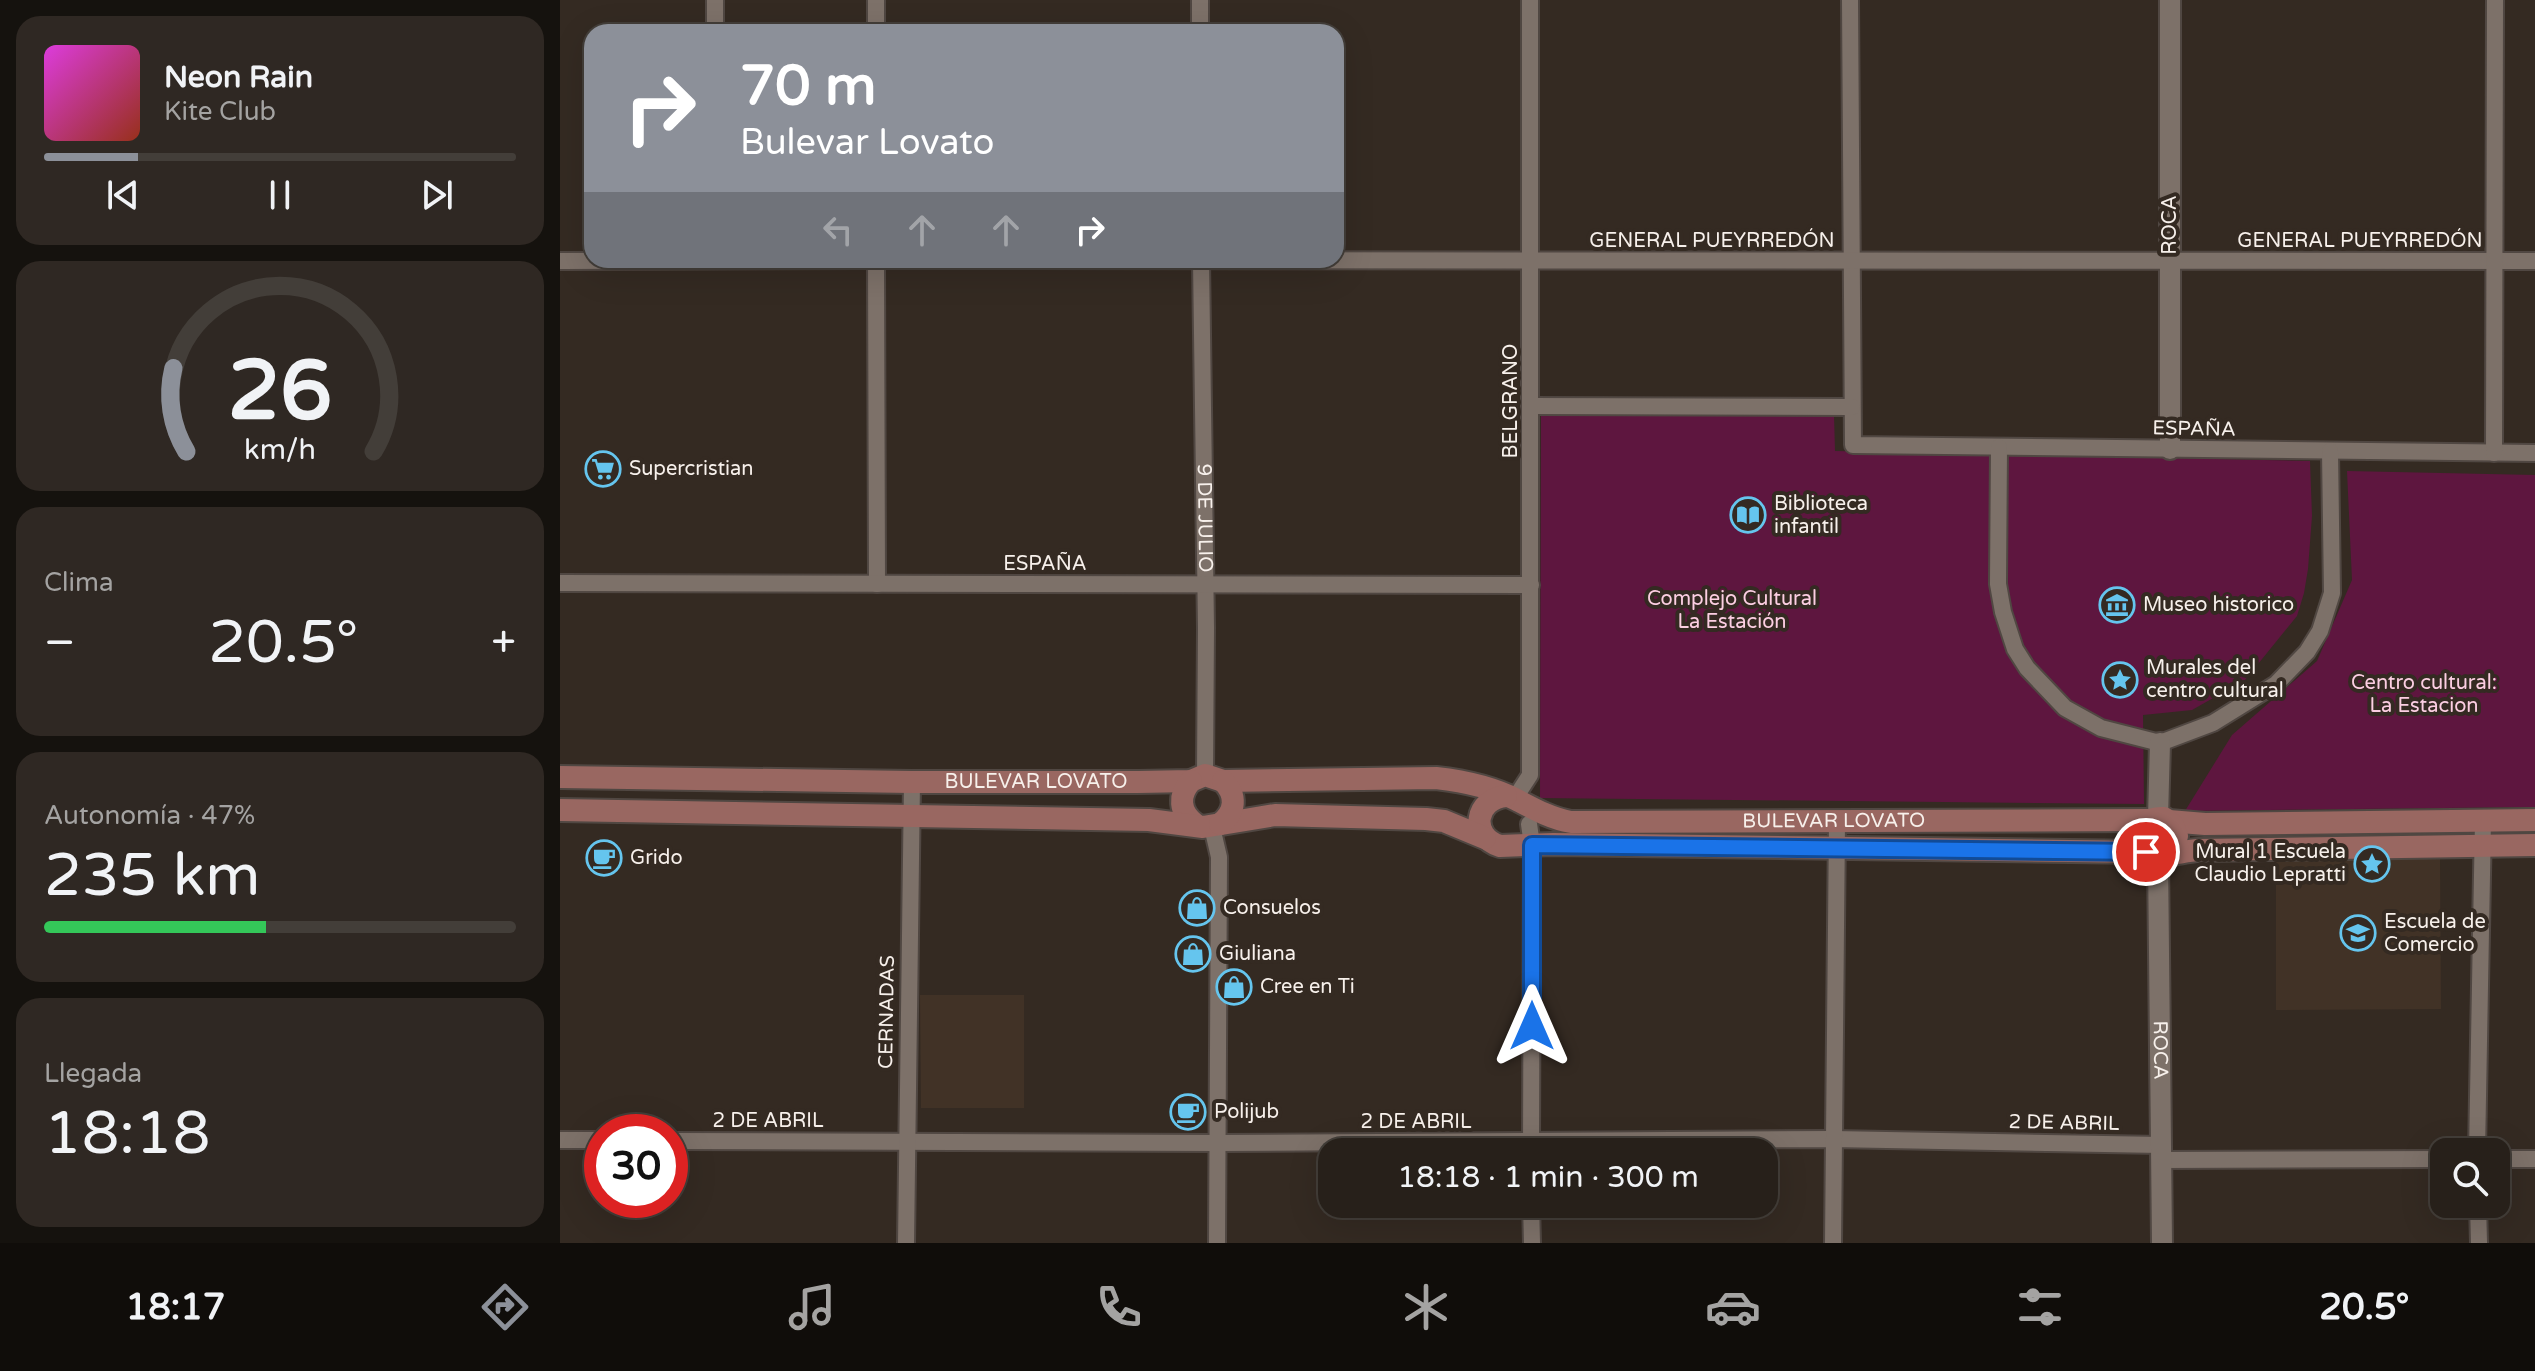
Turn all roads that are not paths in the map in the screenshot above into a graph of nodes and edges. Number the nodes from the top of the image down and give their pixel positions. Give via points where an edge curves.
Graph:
1 (715, 0) edge
2 (876, 0) edge
3 (1200, 0) edge
4 (1530, 0) edge
5 (1850, 0) edge
6 (2170, 0) edge
7 (2495, 0) edge
8 (715, 24) edge
9 (876, 24) edge
10 (1200, 24) edge
11 (1531, 260) junction
12 (2170, 260) junction
13 (560, 261) edge
14 (584, 261) edge
15 (1344, 261) edge
16 (2494, 261) junction
17 (2535, 261) edge
18 (1850, 262) junction
19 (876, 268) edge
20 (1201, 268) edge
21 (1531, 406) junction
22 (1852, 407) junction
23 (1999, 447) junction
24 (2170, 449) junction
25 (2330, 451) junction
26 (2494, 453) junction
27 (2535, 453) edge
28 (560, 583) edge
29 (877, 584) junction
30 (1204, 584) junction
31 (1531, 585) junction
32 (2160, 743) junction
33 (560, 777) edge
34 (1207, 779) junction
35 (912, 782) junction
36 (560, 810) edge
37 (1521, 813) junction
38 (910, 815) junction
39 (2158, 820) junction
40 (2483, 820) junction
41 (2535, 820) edge
42 (1837, 822) junction
43 (1209, 825) junction
44 (1485, 838) junction
45 (2482, 845) junction
46 (2535, 845) edge
47 (1837, 848) junction
48 (2158, 853) junction
49 (1531, 1138) edge
50 (2477, 1138) edge
51 (1833, 1139) junction
52 (560, 1140) edge
53 (584, 1140) edge
54 (1778, 1140) edge
55 (688, 1141) edge
56 (906, 1143) junction
57 (1217, 1143) junction
58 (1318, 1144) edge
59 (2162, 1152) junction
60 (2430, 1159) edge
61 (2510, 1159) edge
62 (2535, 1159) edge
63 (1531, 1218) edge
64 (2478, 1218) edge
65 (906, 1243) edge
66 (1217, 1243) edge
67 (1532, 1243) edge
68 (1833, 1243) edge
69 (2162, 1243) edge
70 (2479, 1243) edge

1 - 8 street
2 - 9 street
3 - 10 street
4 - 11 street, BELGRANO
5 - 18 street
6 - 12 street, ROCA
7 - 16 street
11 - 15 street, GENERAL PUEYRREDÓN
11 - 18 street, GENERAL PUEYRREDÓN
11 - 21 street, BELGRANO
12 - 16 street, GENERAL PUEYRREDÓN
12 - 18 street, GENERAL PUEYRREDÓN
12 - 24 street, ROCA
13 - 14 street
16 - 17 street, GENERAL PUEYRREDÓN
16 - 26 street
18 - 22 street
19 - 29 street
20 - 30 street, 9 DE JULIO
21 - 22 street
21 - 31 street, BELGRANO
22 - 23 street, ESPAÑA via 1853,445
23 - 24 street, ESPAÑA
23 - 32 street via 1998,584 2015,649 2065,708 2101,728
24 - 25 street, ESPAÑA
25 - 26 street, ESPAÑA
25 - 32 street via 2332,593 2320,631 2276,684 2213,723
26 - 27 street, ESPAÑA
28 - 29 street, ESPAÑA
29 - 30 street, ESPAÑA
30 - 31 street, ESPAÑA
30 - 34 street, 9 DE JULIO
31 - 37 street, BELGRANO via 1530,775
32 - 39 street, ROCA
33 - 35 main road, BULEVAR LOVATO
34 - 35 main road, BULEVAR LOVATO
34 - 37 main road, BULEVAR LOVATO via 1436,778 1481,786
34 - 43 main road, 9 DE JULIO via 1233,795 1231,812
34 - 43 main road, 9 DE JULIO via 1185,787 1181,804 1183,812
35 - 38 street, CERNADAS
36 - 38 main road, BULEVAR LOVATO
37 - 42 main road, BULEVAR LOVATO via 1571,822
37 - 44 main road, BULEVAR LOVATO via 1522,838 1509,846
37 - 44 main road via 1490,800 1479,814
37 - 47 main road, BULEVAR LOVATO
37 - 49 street, BELGRANO
38 - 43 main road, BULEVAR LOVATO
38 - 56 street, CERNADAS
39 - 40 main road, BULEVAR LOVATO
39 - 42 main road, BULEVAR LOVATO
39 - 48 main road, ROCA via 2177,836
39 - 48 main road, ROCA via 2140,832 2141,846
40 - 41 main road, BULEVAR LOVATO
40 - 45 street
42 - 47 street
43 - 44 main road, BULEVAR LOVATO via 1275,815 1426,819
43 - 57 street via 1219,857
45 - 46 main road, BULEVAR LOVATO
45 - 48 main road, BULEVAR LOVATO
45 - 50 street
47 - 48 main road, BULEVAR LOVATO
47 - 51 street
48 - 59 street, ROCA
51 - 54 street, 2 DE ABRIL
51 - 59 street, 2 DE ABRIL
51 - 68 street
52 - 53 street
55 - 56 street, 2 DE ABRIL
56 - 57 street, 2 DE ABRIL
56 - 65 street, CERNADAS
57 - 58 street, 2 DE ABRIL
57 - 66 street
59 - 60 street, 2 DE ABRIL
59 - 69 street, ROCA
61 - 62 street
63 - 67 street
64 - 70 street

